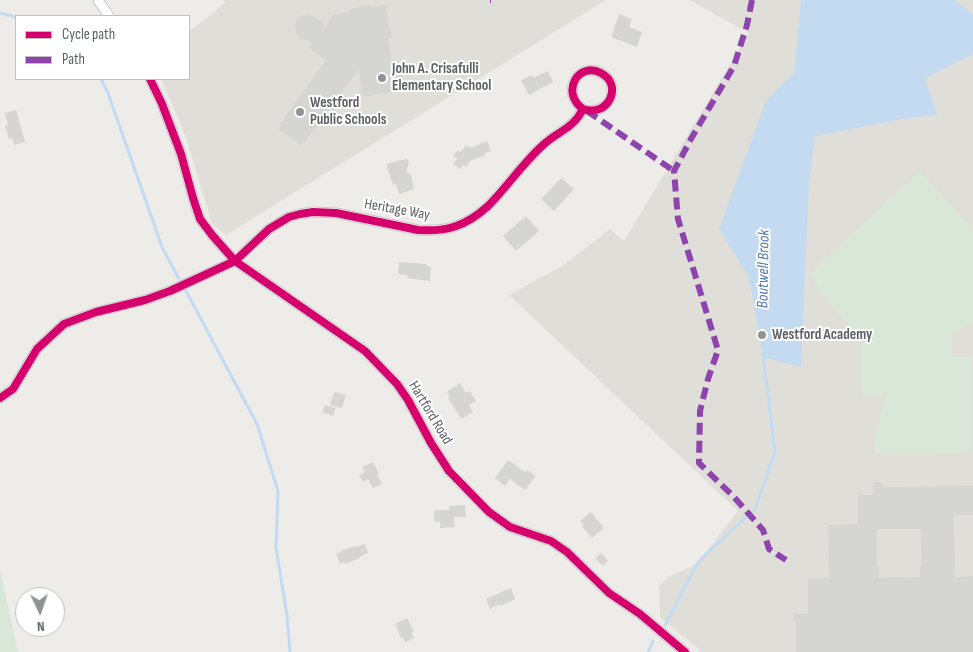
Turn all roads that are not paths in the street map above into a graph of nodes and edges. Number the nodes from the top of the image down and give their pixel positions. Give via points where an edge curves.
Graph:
1 (98, 0) edge
2 (108, 15) edge
3 (150, 80) edge
4 (583, 109) junction
5 (235, 261) junction
6 (0, 398) edge
7 (685, 652) edge

1 - 2 street
3 - 5 street, Hartford Road via 181,154 200,219
4 - 4 street via 572,96 572,87 583,73 600,72 610,81 611,98 599,110
4 - 5 street, Heritage Way via 575,122 542,145 480,214 464,224 446,230 418,230 336,213 300,214 269,229
5 - 6 street, Heritage Way via 170,291 64,324 36,349 13,389
5 - 7 street, Hartford Road via 365,351 397,384 449,471 489,512 510,527 551,541 567,552 609,593

